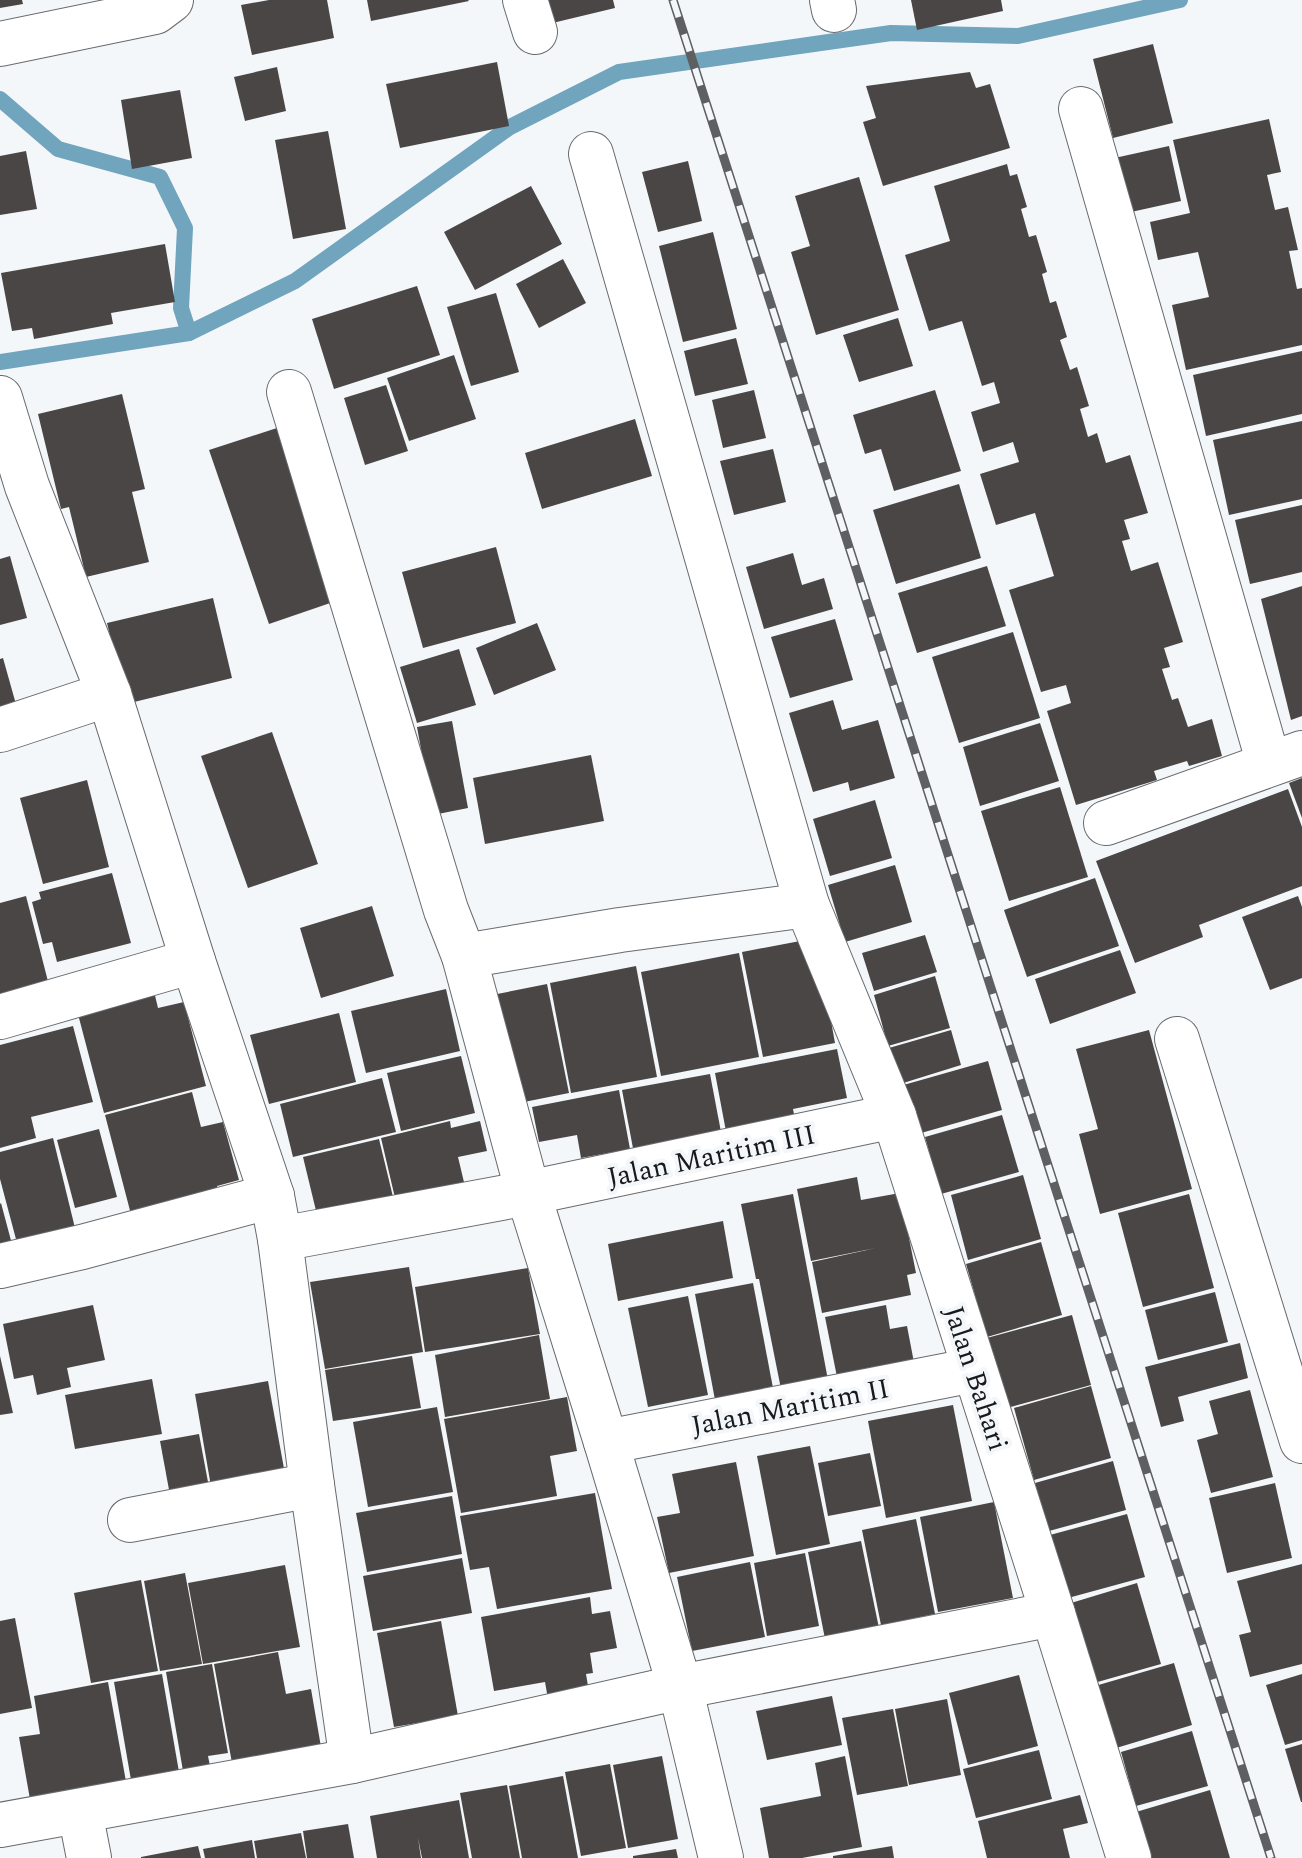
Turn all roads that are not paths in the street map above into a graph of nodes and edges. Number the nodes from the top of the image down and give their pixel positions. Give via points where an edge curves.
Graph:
1 (171, 0) edge
2 (0, 44) edge
3 (1081, 109) dead end
4 (591, 154) dead end
5 (289, 392) dead end
6 (0, 398) edge
7 (14, 490) edge
8 (109, 694) junction
9 (0, 730) edge
10 (1285, 759) edge
11 (1106, 823) dead end
12 (807, 905) junction
13 (464, 956) junction
14 (193, 961) junction
15 (0, 1017) edge
16 (1177, 1039) dead end
17 (894, 1116) junction
18 (528, 1193) junction
19 (272, 1196) junction
20 (280, 1239) junction
21 (0, 1266) edge
22 (974, 1370) junction
23 (1302, 1441) edge
24 (606, 1442) junction
25 (312, 1485) junction
26 (130, 1520) dead end
27 (1053, 1614) junction
28 (680, 1687) junction
29 (352, 1761) junction
30 (80, 1812) junction
31 (0, 1825) edge
32 (89, 1858) edge
33 (721, 1858) edge
34 (1129, 1858) edge

1 - 2 street via 155,12
3 - 10 street
4 - 12 street, Jalan Bahari
5 - 13 street
6 - 7 street
7 - 8 street
8 - 9 street
8 - 14 street
10 - 11 street
12 - 13 street
12 - 17 street, Jalan Bahari
13 - 18 street
14 - 15 street
14 - 19 street
16 - 23 street
17 - 18 street, Jalan Maritim III
17 - 22 street, Jalan Bahari
18 - 20 street, Jalan Maritim III
18 - 24 street
19 - 20 street
19 - 21 street
20 - 25 street
22 - 24 street, Jalan Maritim II
22 - 27 street, Jalan Bahari
24 - 28 street
25 - 26 street
25 - 29 street
27 - 28 street
27 - 34 street, Jalan Bahari
28 - 29 street
28 - 33 street
29 - 30 street
30 - 31 street
30 - 32 street

